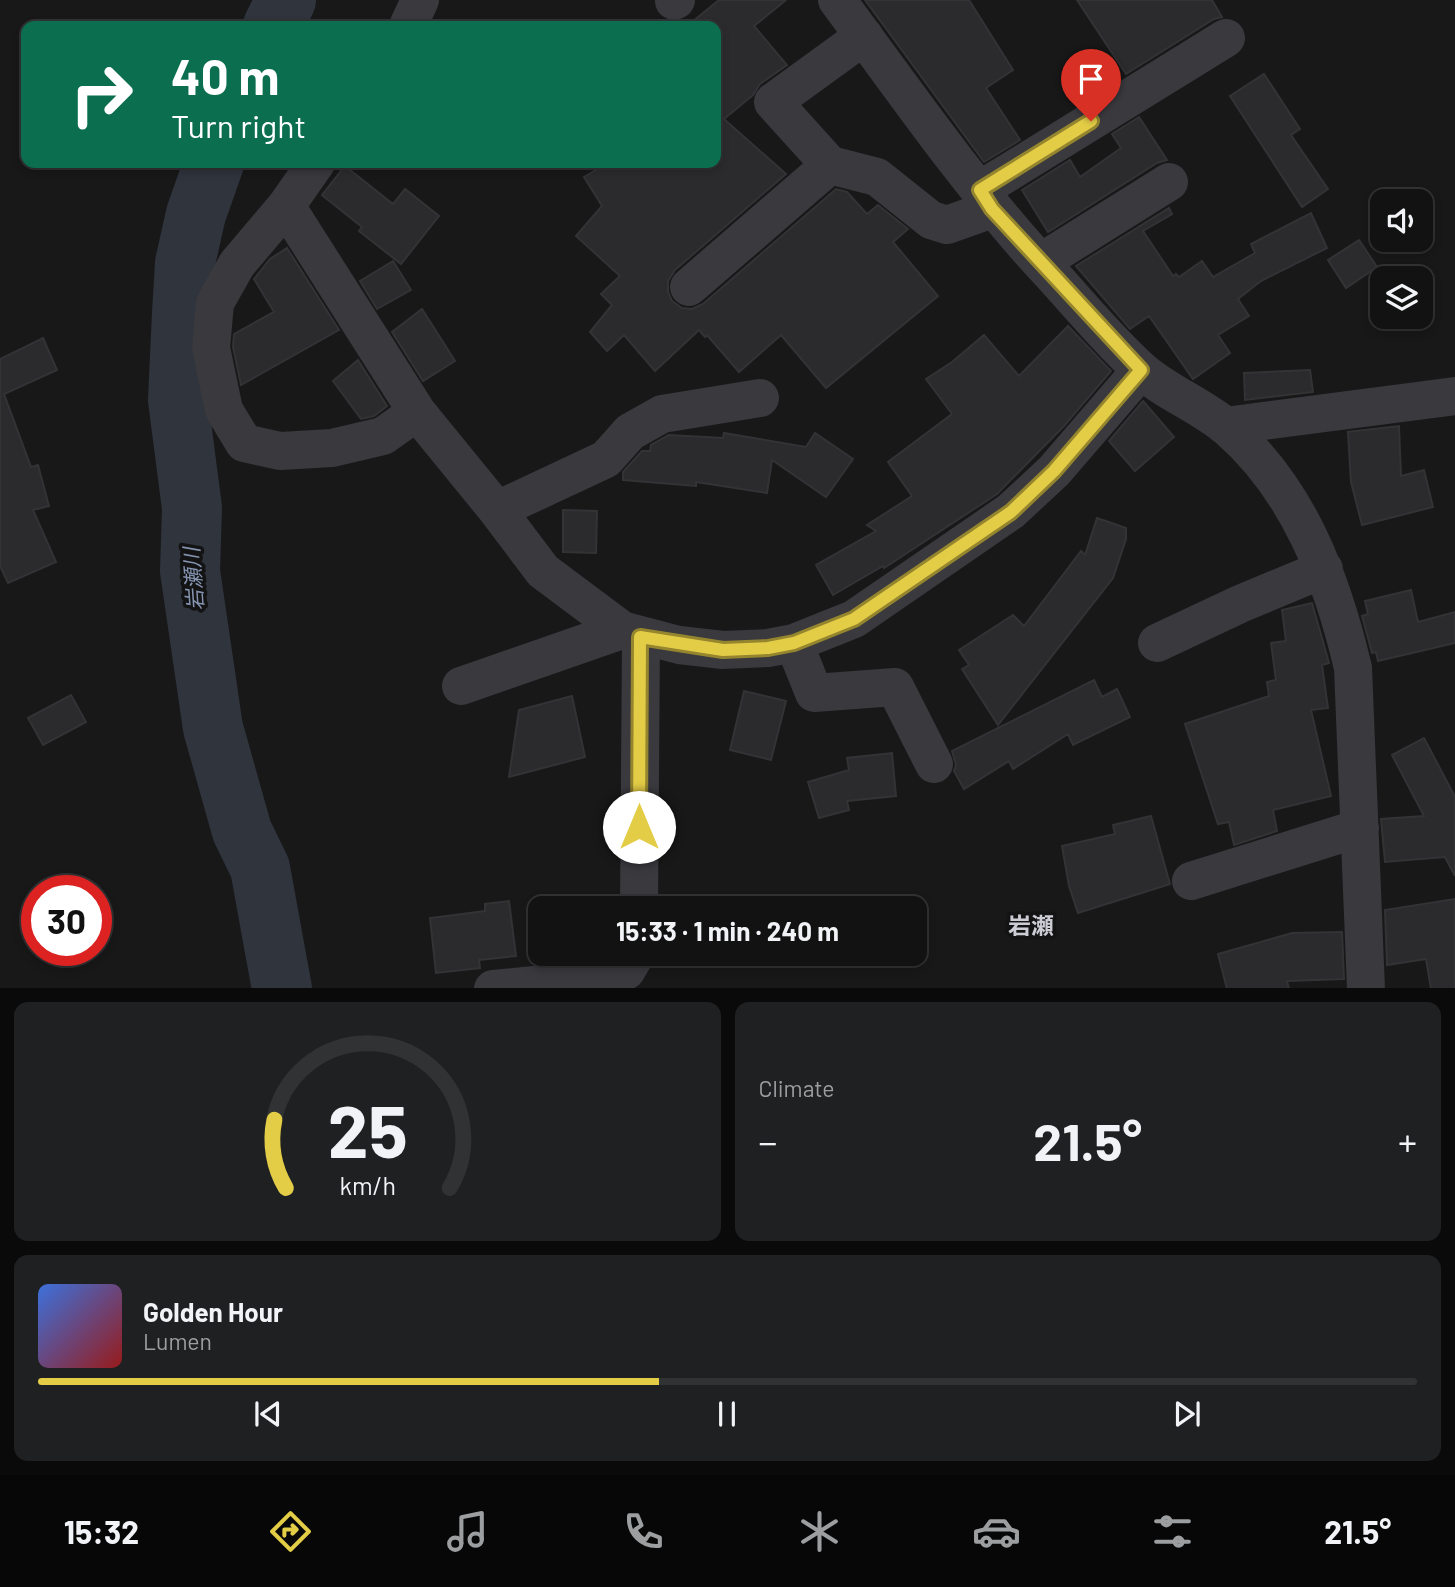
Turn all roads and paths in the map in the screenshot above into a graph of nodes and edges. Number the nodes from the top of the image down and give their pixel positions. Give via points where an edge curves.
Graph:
1 (420, 0) edge
2 (837, 0) edge
3 (410, 21) edge
4 (864, 36) junction
5 (1226, 38) dead end
6 (830, 165) junction
7 (313, 168) edge
8 (1169, 182) dead end
9 (986, 200) junction
10 (286, 206) junction
11 (1041, 262) junction
12 (689, 287) dead end
13 (1141, 370) junction
14 (760, 398) dead end
15 (1452, 408) edge
16 (417, 412) junction
17 (1225, 426) junction
18 (497, 510) junction
19 (1324, 569) junction
20 (631, 633) junction
21 (794, 643) junction
22 (1157, 643) dead end
23 (461, 686) dead end
24 (934, 764) dead end
25 (1360, 828) junction
26 (1191, 881) dead end
27 (639, 896) edge
28 (629, 966) edge
29 (503, 988) edge
30 (1366, 988) edge

1 - 3 street
2 - 4 street
4 - 6 street via 773,102
4 - 9 street
5 - 9 street
6 - 9 street via 877,177 931,220 947,225
6 - 12 street
7 - 10 street
8 - 11 street
9 - 11 street
10 - 16 street
10 - 16 street via 237,264 215,303 211,348 224,410 237,432 244,443 280,451 332,448 383,436
11 - 13 street
13 - 17 street
13 - 21 street via 1054,471 1011,512 854,619
14 - 18 street via 662,414 630,432 606,459
15 - 17 street
16 - 18 street
17 - 19 street via 1284,490
18 - 20 street via 543,571
19 - 22 street
19 - 25 street via 1353,668
20 - 21 street via 723,650
20 - 23 street
20 - 27 street
21 - 24 street via 814,693 895,687
25 - 26 street
25 - 30 street
28 - 29 street via 613,977

